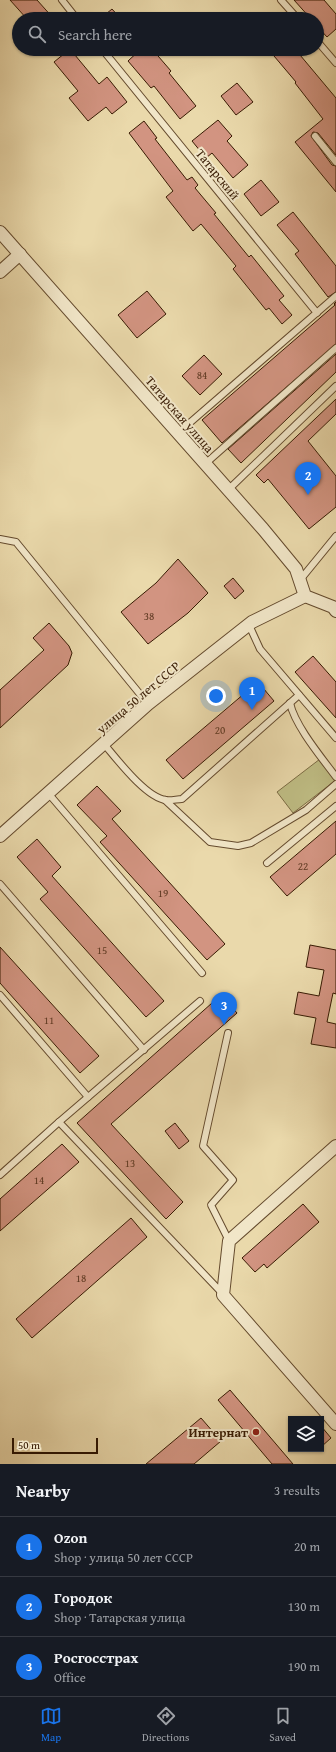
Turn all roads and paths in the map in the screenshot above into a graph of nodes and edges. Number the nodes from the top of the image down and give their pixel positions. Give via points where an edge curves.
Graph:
1 (62, 0) edge
2 (282, 0) edge
3 (71, 12) edge
4 (292, 12) edge
5 (324, 49) edge
6 (108, 56) edge
7 (336, 63) edge
8 (315, 136) dead end
9 (336, 162) edge
10 (0, 232) edge
11 (20, 254) junction
12 (0, 272) edge
13 (336, 296) edge
14 (317, 313) junction
15 (336, 348) edge
16 (336, 386) edge
17 (178, 433) junction
18 (205, 464) junction
19 (228, 490) junction
20 (336, 536) edge
21 (0, 539) edge
22 (300, 580) junction
23 (306, 596) junction
24 (336, 611) edge
25 (249, 625) junction
26 (299, 695) junction
27 (290, 703) junction
28 (148, 704) junction
29 (336, 738) edge
30 (104, 744) junction
31 (336, 777) edge
32 (336, 784) edge
33 (48, 793) junction
34 (165, 800) junction
35 (336, 806) edge
36 (2, 832) edge
37 (267, 863) dead end
38 (0, 884) edge
39 (202, 973) dead end
40 (0, 995) edge
41 (200, 1001) dead end
42 (228, 1033) dead end
43 (144, 1050) junction
44 (88, 1098) junction
45 (59, 1122) junction
46 (336, 1146) edge
47 (0, 1174) edge
48 (229, 1241) junction
49 (223, 1295) junction
50 (336, 1424) edge

1 - 3 lane
2 - 4 lane
5 - 7 lane
6 - 14 lane, Татарский
8 - 9 lane
10 - 11 street, Татарская улица
11 - 12 street
11 - 17 street, Татарская улица
13 - 14 lane
14 - 17 lane
15 - 18 lane
16 - 19 lane
17 - 18 street, Татарская улица
18 - 19 street, Татарская улица
19 - 22 street, Татарская улица via 296,569
20 - 22 lane
21 - 28 lane via 16,542
22 - 23 street, Татарская улица
23 - 24 street via 333,607
23 - 25 street, улица 50 лет СССР
25 - 26 lane via 260,649
25 - 28 street, улица 50 лет СССР
26 - 27 lane
26 - 29 lane
27 - 31 lane via 307,736
27 - 34 lane via 182,799
28 - 30 street, улица 50 лет СССР
30 - 33 street, улица 50 лет СССР
30 - 34 lane via 133,778
32 - 34 lane via 306,810 251,843 238,846 210,842
33 - 36 street, улица 50 лет СССР
33 - 39 lane
35 - 37 lane
38 - 43 lane
40 - 44 lane
41 - 43 lane
42 - 48 lane via 203,1146 233,1180 211,1205
43 - 44 lane
44 - 45 lane
45 - 47 lane
45 - 49 lane
46 - 48 street
48 - 49 street
49 - 50 street

